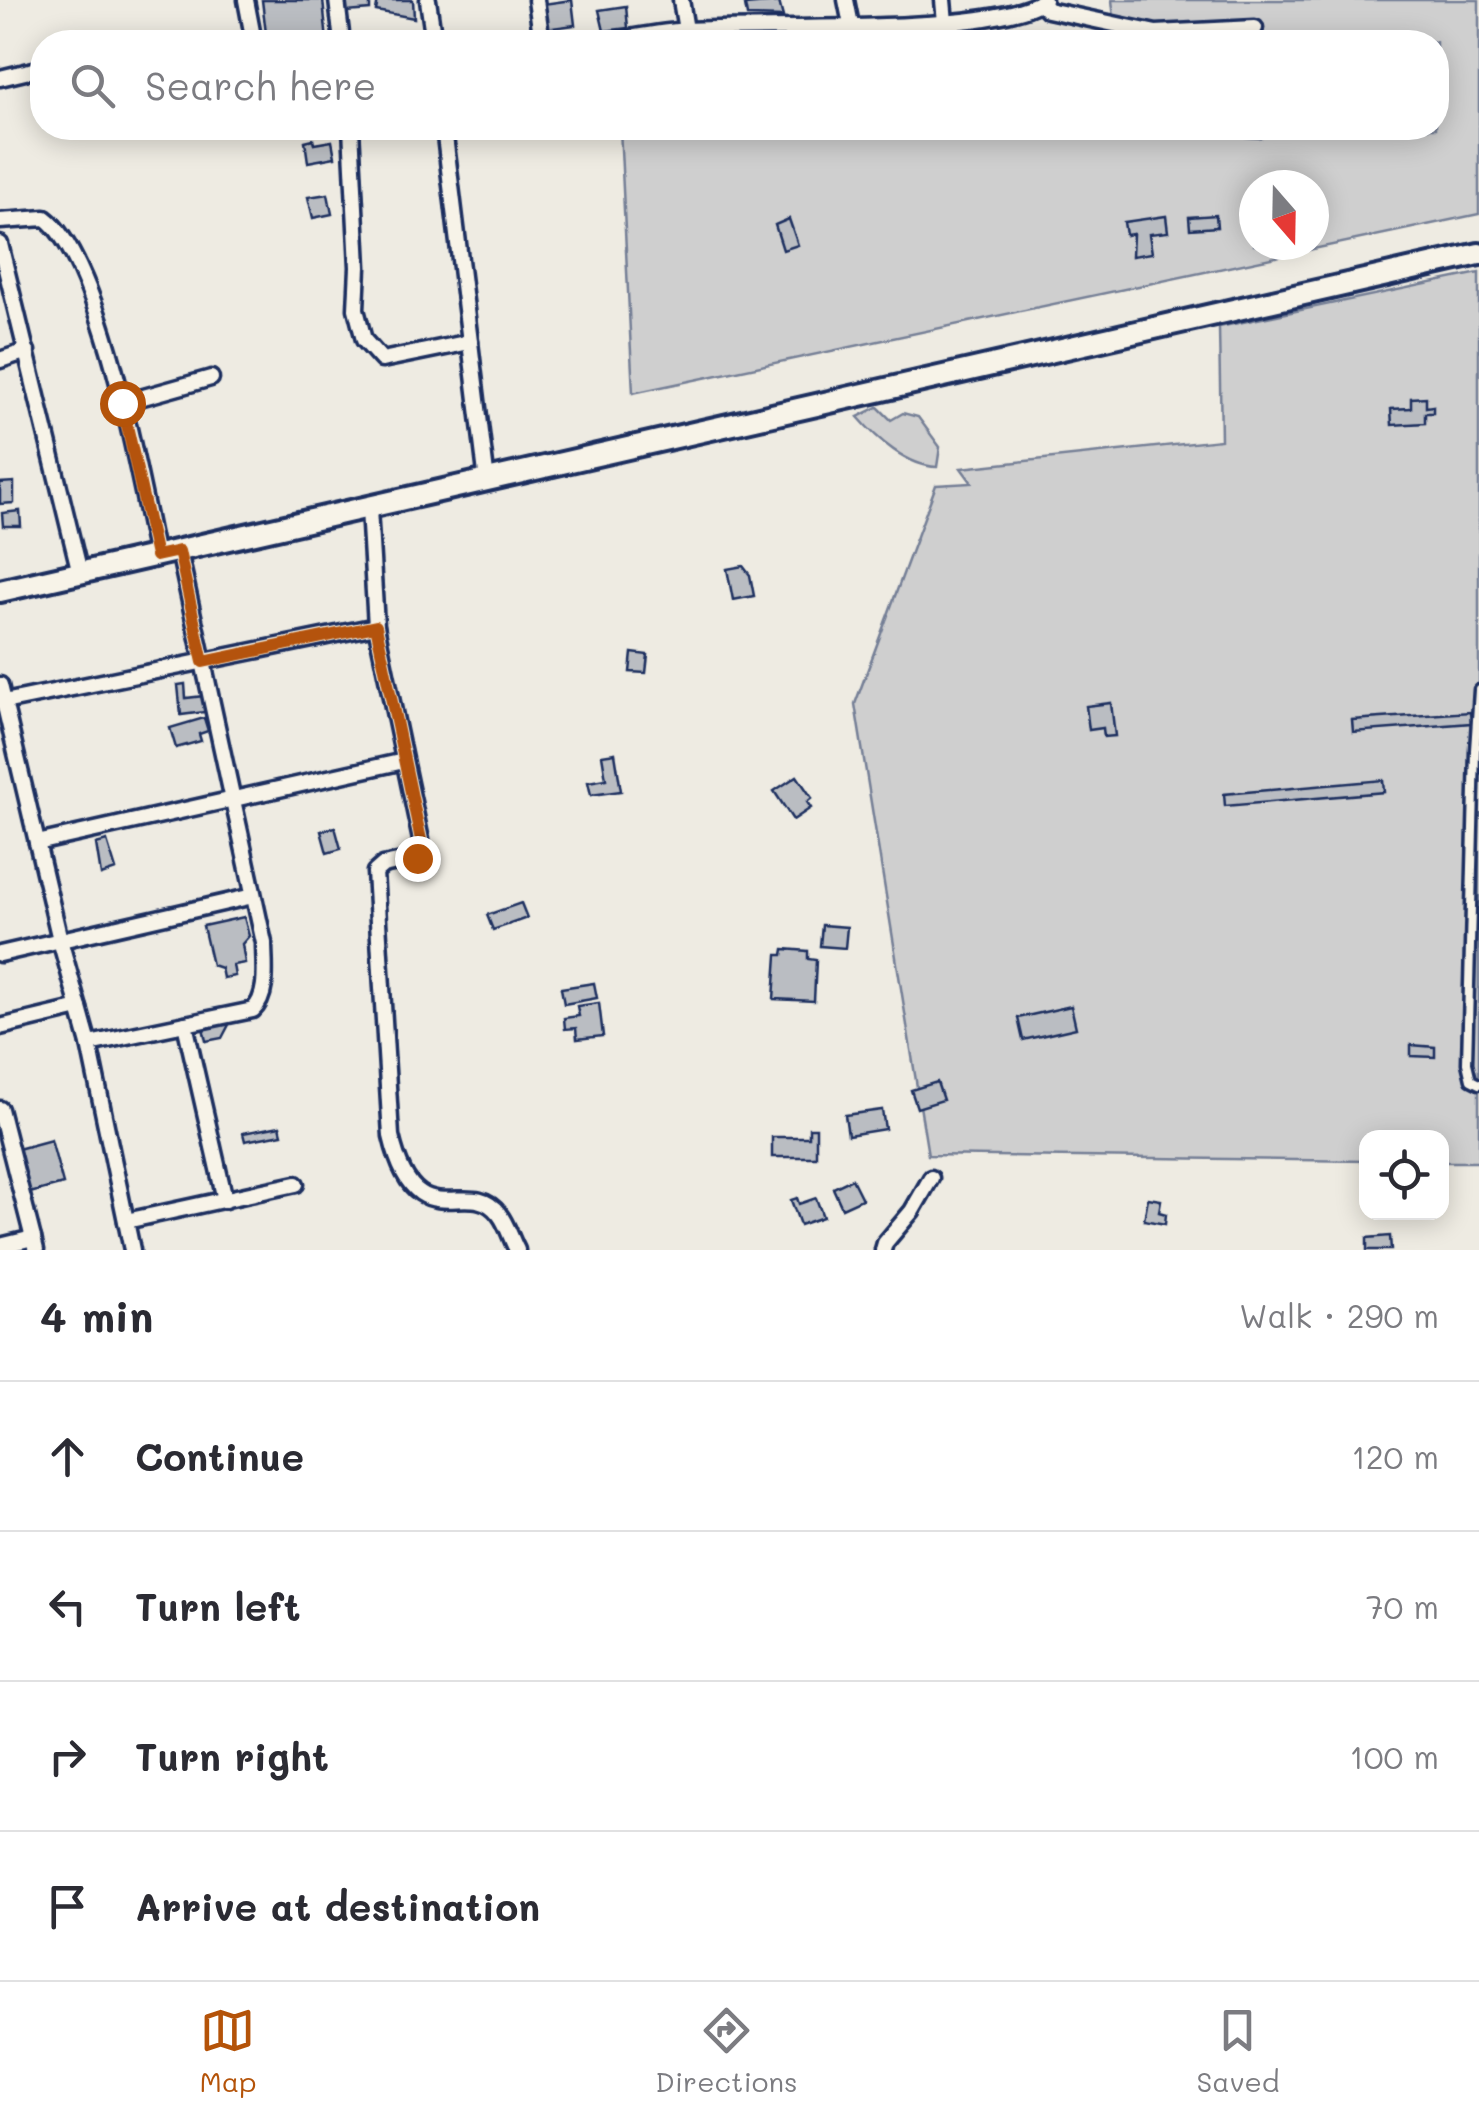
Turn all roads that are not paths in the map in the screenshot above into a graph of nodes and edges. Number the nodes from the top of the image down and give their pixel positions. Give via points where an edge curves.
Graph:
1 (246, 0) edge
2 (338, 0) edge
3 (428, 0) edge
4 (536, 0) edge
5 (681, 0) edge
6 (846, 0) edge
7 (943, 0) edge
8 (1042, 2) edge
9 (945, 22) junction
10 (850, 25) junction
11 (1255, 28) dead end
12 (252, 30) edge
13 (341, 30) edge
14 (432, 30) edge
15 (540, 30) edge
16 (686, 30) joint
17 (1142, 30) edge
18 (1215, 30) edge
19 (30, 71) edge
20 (0, 78) edge
21 (352, 140) edge
22 (445, 140) edge
23 (0, 221) edge
24 (0, 244) edge
25 (1479, 254) edge
26 (470, 342) junction
27 (26, 352) junction
28 (0, 360) edge
29 (211, 378) dead end
30 (122, 403) junction
31 (488, 482) junction
32 (370, 508) junction
33 (179, 551) junction
34 (156, 556) junction
35 (80, 573) junction
36 (0, 591) edge
37 (376, 626) junction
38 (203, 662) junction
39 (0, 685) edge
40 (1479, 690) edge
41 (4, 702) junction
42 (404, 761) junction
43 (232, 798) junction
44 (37, 842) junction
45 (253, 896) junction
46 (60, 940) junction
47 (0, 954) edge
48 (79, 1008) junction
49 (185, 1024) junction
50 (0, 1027) edge
51 (89, 1044) junction
52 (1479, 1084) edge
53 (0, 1110) edge
54 (931, 1178) dead end
55 (296, 1184) dead end
56 (225, 1200) junction
57 (126, 1221) junction
58 (34, 1244) edge
59 (0, 1246) edge
60 (132, 1250) edge
61 (517, 1250) edge
62 (883, 1250) edge

1 - 12 street
2 - 13 street
3 - 14 street
4 - 15 street
5 - 16 street
6 - 10 street
7 - 9 street
8 - 9 street
8 - 17 street via 1048,10
9 - 10 street
10 - 16 street
11 - 18 street
19 - 20 street
21 - 26 street via 356,309 364,340 382,360
22 - 26 street
23 - 30 street via 44,218 60,230 94,307
24 - 27 street
25 - 31 street
26 - 31 street
27 - 28 street
27 - 35 street
29 - 30 street
30 - 34 street
31 - 32 street
32 - 33 street
32 - 37 street
33 - 34 street
33 - 38 street
34 - 35 street
35 - 36 street
37 - 38 street
37 - 42 street
38 - 41 street
38 - 43 street
39 - 41 street
40 - 52 lane via 1468,1063 1471,1080
41 - 44 street
42 - 43 street
42 - 61 street via 421,840 417,858 383,865 374,886 391,1136 412,1188 425,1197 489,1206
43 - 44 street
43 - 45 street
44 - 46 street
45 - 46 street
45 - 49 street via 264,942 260,1002 252,1010
46 - 47 street
46 - 48 street
48 - 50 street
48 - 51 street
49 - 51 street
49 - 56 street
51 - 57 street
53 - 58 street
54 - 62 street
55 - 56 street
56 - 57 street
57 - 60 street
58 - 59 street

